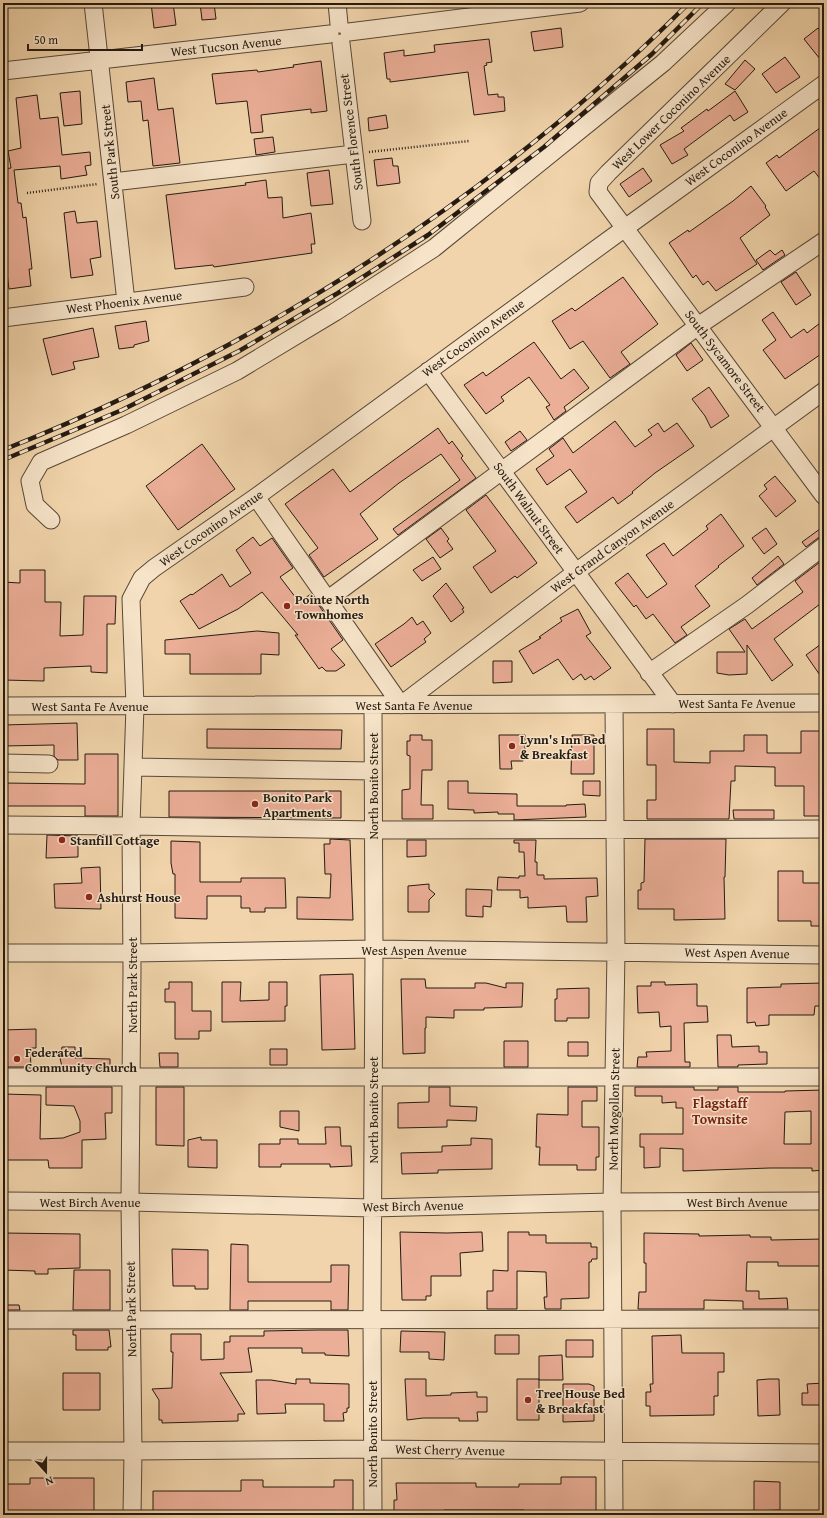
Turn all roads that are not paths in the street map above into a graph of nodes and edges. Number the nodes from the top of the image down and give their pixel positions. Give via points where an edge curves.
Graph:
1 (93, 3) edge
2 (337, 3) edge
3 (580, 3) edge
4 (727, 3) edge
5 (782, 3) edge
6 (340, 33) junction
7 (100, 60) junction
8 (3, 71) edge
9 (824, 84) edge
10 (354, 154) junction
11 (113, 182) junction
12 (362, 221) dead end
13 (625, 228) junction
14 (824, 241) edge
15 (245, 287) dead end
16 (126, 302) junction
17 (3, 318) edge
18 (698, 326) junction
19 (428, 371) junction
20 (824, 391) edge
21 (774, 427) junction
22 (501, 470) junction
23 (824, 496) edge
24 (256, 497) junction
25 (51, 520) dead end
26 (824, 546) edge
27 (576, 572) junction
28 (131, 599) joint
29 (327, 600) junction
30 (649, 672) junction
31 (824, 703) edge
32 (614, 704) junction
33 (673, 704) junction
34 (373, 705) junction
35 (401, 705) junction
36 (3, 706) edge
37 (135, 706) junction
38 (3, 763) edge
39 (49, 764) dead end
40 (133, 767) junction
41 (373, 771) junction
42 (3, 825) edge
43 (131, 826) junction
44 (615, 829) junction
45 (824, 829) edge
46 (374, 830) junction
47 (374, 949) junction
48 (616, 951) junction
49 (3, 953) edge
50 (132, 953) junction
51 (824, 955) edge
52 (3, 1077) edge
53 (131, 1077) junction
54 (824, 1077) edge
55 (373, 1078) junction
56 (614, 1078) junction
57 (3, 1201) edge
58 (130, 1202) junction
59 (612, 1202) junction
60 (824, 1202) edge
61 (372, 1208) junction
62 (612, 1319) junction
63 (824, 1319) edge
64 (3, 1320) edge
65 (131, 1320) junction
66 (372, 1320) junction
67 (372, 1449) junction
68 (3, 1451) edge
69 (133, 1451) junction
70 (613, 1452) junction
71 (824, 1453) edge
72 (132, 1515) edge
73 (373, 1515) edge
74 (614, 1515) edge

1 - 7 street, South Park Street
2 - 6 street, South Florence Street
3 - 6 street, West Tucson Avenue
4 - 25 street via 663,63 434,248 238,371 126,425 41,462 30,481 35,505
5 - 13 street, West Lower Coconino Avenue via 599,183 598,192
6 - 7 street, West Tucson Avenue
6 - 10 street, South Florence Street
7 - 8 street, West Tucson Avenue
7 - 11 street, South Park Street
9 - 13 street, West Coconino Avenue
10 - 11 street
10 - 12 street, South Florence Street
11 - 16 street, South Park Street
13 - 18 street, South Sycamore Street
13 - 19 street, West Coconino Avenue
14 - 18 street
15 - 16 street, West Phoenix Avenue
16 - 17 street, West Phoenix Avenue
18 - 21 street, South Sycamore Street
18 - 22 street
19 - 22 street, South Walnut Street
19 - 24 street, West Coconino Avenue
20 - 21 street, West Grand Canyon Avenue
21 - 23 street, South Sycamore Street
21 - 27 street, West Grand Canyon Avenue
22 - 27 street, South Walnut Street
22 - 29 street
24 - 28 street, West Coconino Avenue via 154,568 142,578
24 - 29 street
26 - 30 street via 747,605
27 - 30 street, South Walnut Street
27 - 35 street, West Grand Canyon Avenue
28 - 37 street, North Park Street
29 - 35 street
30 - 33 street, South Walnut Street
31 - 33 street, West Santa Fe Avenue
32 - 33 street, West Santa Fe Avenue
32 - 35 street, West Santa Fe Avenue
32 - 44 street, North Mogollon Street
34 - 35 street, West Santa Fe Avenue
34 - 37 street, West Santa Fe Avenue
34 - 41 street, North Bonito Street
36 - 37 street, West Santa Fe Avenue
37 - 40 street, North Park Street
38 - 39 street
40 - 41 street
40 - 43 street, North Park Street
41 - 46 street, North Bonito Street
42 - 43 street
43 - 46 street
43 - 50 street, North Park Street
44 - 45 street
44 - 46 street
44 - 48 street, North Mogollon Street
46 - 47 street, North Bonito Street
47 - 48 street, West Aspen Avenue
47 - 50 street, West Aspen Avenue
47 - 55 street, North Bonito Street
48 - 51 street, West Aspen Avenue
48 - 56 street, North Mogollon Street
49 - 50 street, West Aspen Avenue
50 - 53 street, North Park Street
52 - 53 street
53 - 55 street
53 - 58 street, North Park Street
54 - 56 street
55 - 56 street
55 - 61 street, North Bonito Street
56 - 59 street, North Mogollon Street
57 - 58 street, West Birch Avenue
58 - 61 street, West Birch Avenue
58 - 65 street, North Park Street
59 - 60 street, West Birch Avenue
59 - 61 street, West Birch Avenue
59 - 62 street, North Mogollon Street
61 - 66 street, North Bonito Street
62 - 63 street
62 - 66 street
62 - 70 street, North Mogollon Street
64 - 65 street
65 - 66 street
65 - 69 street, North Park Street
66 - 67 street, North Bonito Street
67 - 69 street, West Cherry Avenue
67 - 70 street, West Cherry Avenue
67 - 73 street, North Bonito Street
68 - 69 street, West Cherry Avenue
69 - 72 street, North Park Street
70 - 71 street, West Cherry Avenue
70 - 74 street, North Mogollon Street

